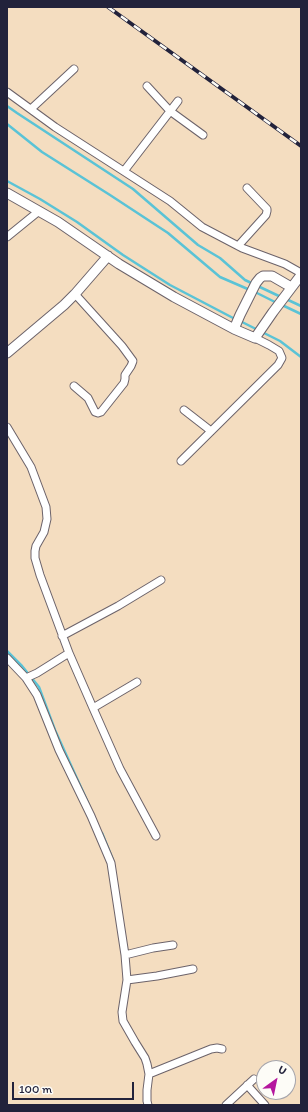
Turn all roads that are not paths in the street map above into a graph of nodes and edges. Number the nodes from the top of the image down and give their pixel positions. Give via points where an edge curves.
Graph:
1 (74, 69) dead end
2 (146, 86) dead end
3 (7, 92) edge
4 (178, 101) dead end
5 (31, 109) junction
6 (170, 111) junction
7 (204, 135) dead end
8 (124, 171) junction
9 (247, 188) dead end
10 (7, 193) edge
11 (39, 211) junction
12 (7, 237) edge
13 (238, 246) junction
14 (108, 256) junction
15 (301, 275) edge
16 (291, 287) junction
17 (75, 294) junction
18 (235, 326) junction
19 (256, 336) junction
20 (7, 353) edge
21 (74, 386) dead end
22 (184, 410) dead end
23 (7, 427) edge
24 (211, 431) junction
25 (181, 461) dead end
26 (161, 580) dead end
27 (62, 636) junction
28 (69, 654) junction
29 (7, 658) edge
30 (28, 678) junction
31 (137, 682) dead end
32 (93, 708) junction
33 (156, 836) dead end
34 (172, 946) dead end
35 (125, 955) junction
36 (194, 969) dead end
37 (127, 980) junction
38 (222, 1049) dead end
39 (149, 1074) junction
40 (254, 1079) dead end
41 (248, 1085) junction
42 (148, 1105) edge
43 (226, 1105) edge
44 (265, 1105) edge

1 - 5 street
2 - 6 street
3 - 5 street
4 - 6 street
5 - 8 street
6 - 7 street
6 - 8 street
8 - 13 street via 170,201 202,227
9 - 13 street via 267,211
10 - 11 street
11 - 12 street
11 - 14 street
13 - 15 street via 285,264
14 - 17 street
14 - 18 street via 174,296
15 - 16 street
16 - 18 street via 272,276 260,278
16 - 19 street
17 - 20 street
17 - 21 street via 133,361 125,375 124,383 101,412 95,412 88,398
18 - 19 street
19 - 24 street via 279,352 282,358 278,365
22 - 24 street
23 - 27 street via 31,467 46,507 47,519 44,532 36,546 35,558
24 - 25 street
26 - 27 street
27 - 28 street
28 - 30 street
28 - 32 street
29 - 30 street
30 - 35 street via 38,695 59,750 108,853
31 - 32 street
32 - 33 street via 120,769
34 - 35 street
35 - 37 street
36 - 37 street
37 - 39 street via 123,1021 145,1058
38 - 39 street via 211,1049
39 - 42 street
40 - 41 street
41 - 43 street
41 - 44 street

